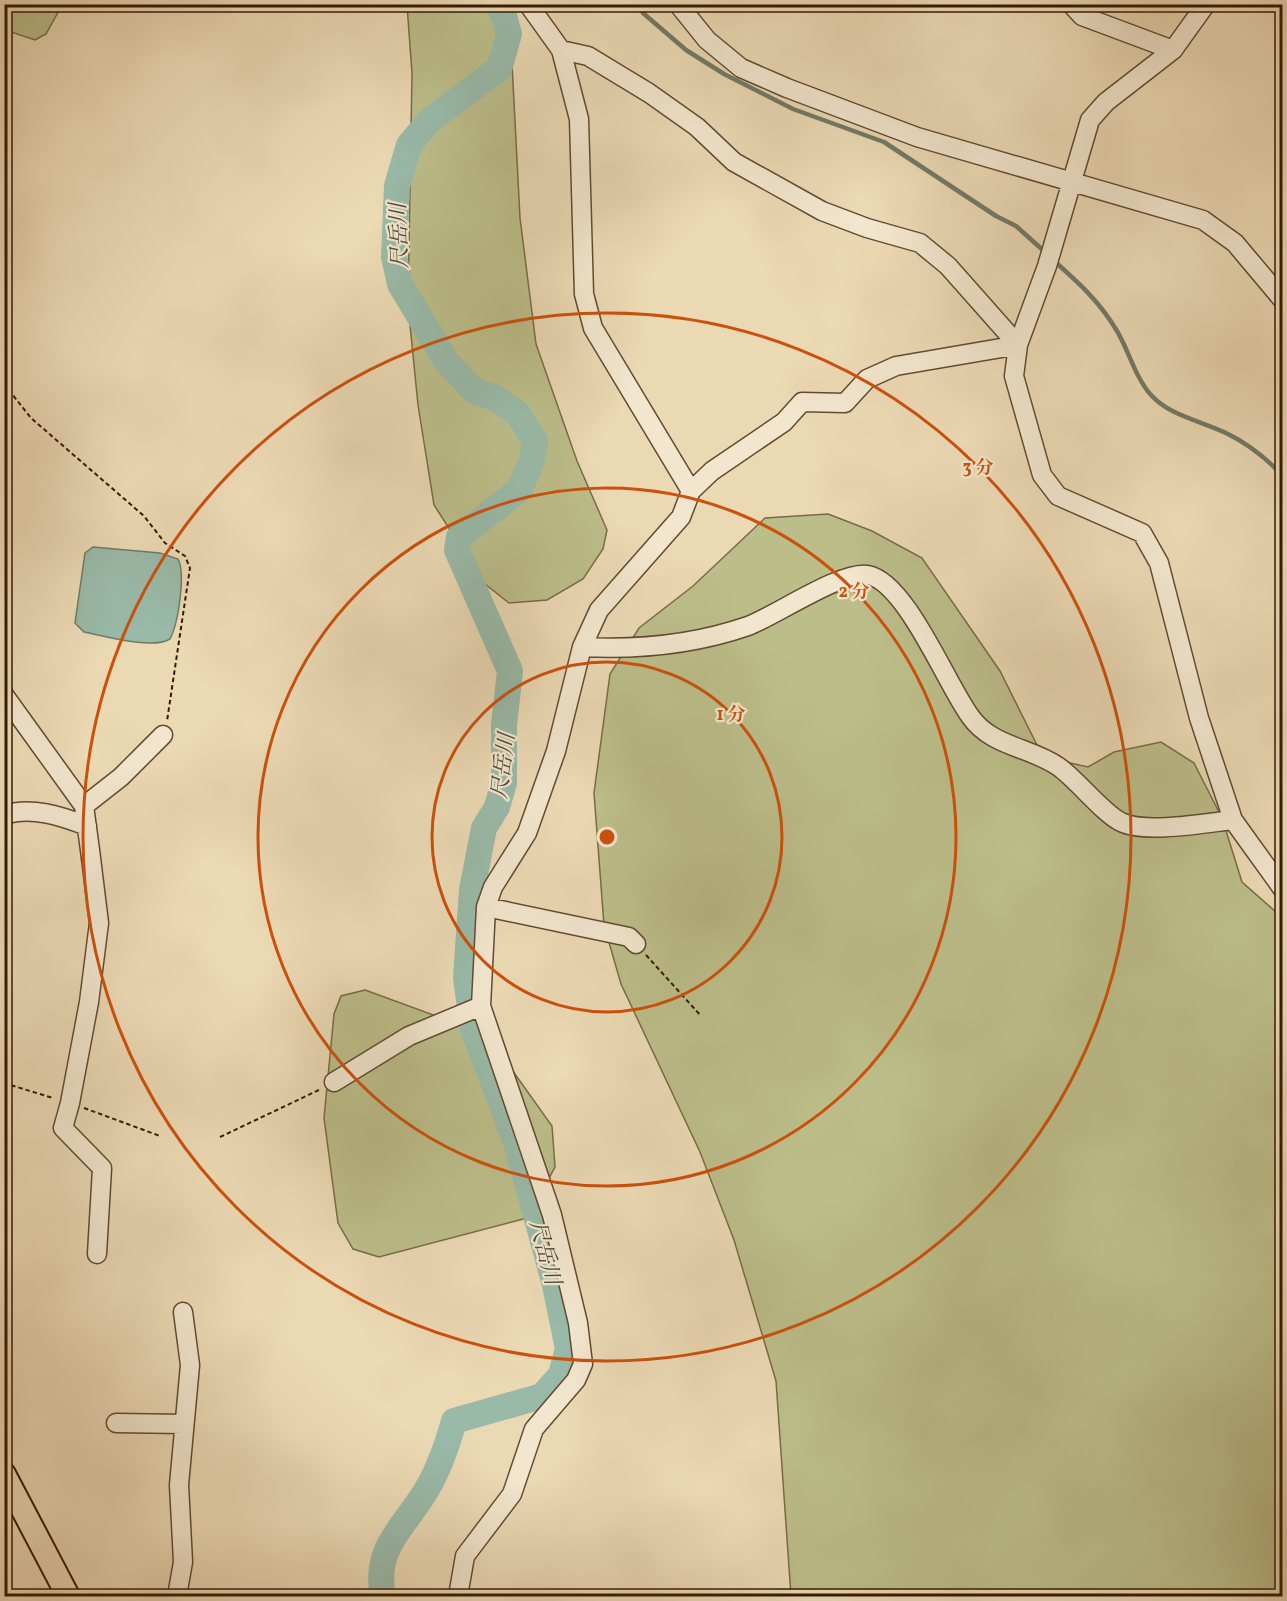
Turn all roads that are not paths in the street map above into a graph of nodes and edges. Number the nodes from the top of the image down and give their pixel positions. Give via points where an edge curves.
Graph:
1 (528, 4) edge
2 (678, 4) edge
3 (1071, 4) edge
4 (1206, 4) edge
5 (561, 50) junction
6 (1173, 50) junction
7 (1071, 180) junction
8 (1282, 299) edge
9 (1018, 345) junction
10 (691, 491) junction
11 (582, 648) junction
12 (4, 695) edge
13 (163, 735) road end
14 (84, 806) junction
15 (4, 815) edge
16 (1233, 820) junction
17 (87, 826) junction
18 (1282, 888) edge
19 (486, 907) junction
20 (632, 941) road end
21 (481, 1006) junction
22 (337, 1080) road end
23 (97, 1254) dead end
24 (183, 1312) dead end
25 (116, 1423) dead end
26 (184, 1424) junction
27 (4, 1474) edge
28 (61, 1592) edge
29 (177, 1596) edge
30 (458, 1596) edge

1 - 5 street
2 - 7 street via 707,40 741,68 917,137
3 - 6 street via 1082,16
4 - 6 street
5 - 9 street via 588,56 649,93 697,127 734,162 822,211 920,243 948,266
5 - 10 street via 579,119 584,294 593,328
6 - 7 street via 1106,102 1090,120
7 - 8 street via 1203,220 1235,243
7 - 9 street via 1047,267
9 - 10 street via 896,366 867,379 845,403 802,402 784,422 712,471
9 - 16 street via 1014,376 1042,475 1058,496 1142,533 1159,563 1198,718
10 - 11 street via 681,518 599,610
11 - 16 street via 633,650 705,639 750,625 845,578 868,574 887,584 908,609 971,718 995,739 1058,766 1121,822 1173,827
11 - 19 street via 556,751 527,833 492,887
12 - 14 street
13 - 14 street via 121,777
14 - 17 street
15 - 17 street via 36,812
16 - 18 street
17 - 23 street via 99,923 63,1128 102,1168
19 - 20 street
19 - 21 street
21 - 22 street via 409,1036
21 - 30 street via 552,1215 578,1323 583,1364 576,1380 534,1429 512,1494 465,1556
24 - 26 street via 190,1365
25 - 26 street
26 - 29 street via 179,1485 183,1562
27 - 28 main road

